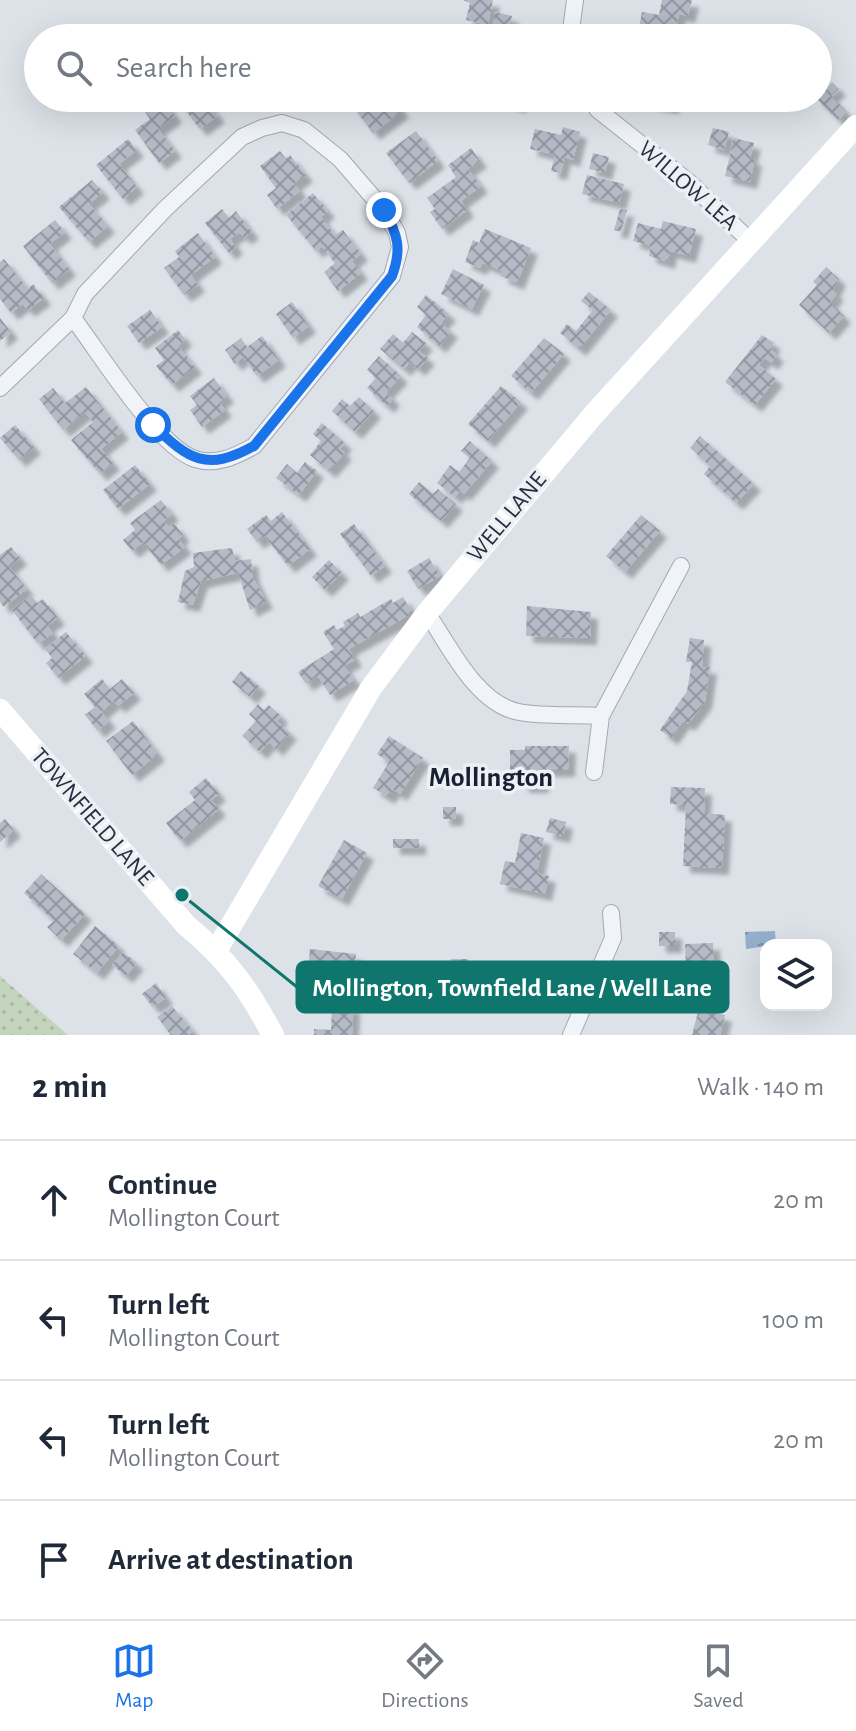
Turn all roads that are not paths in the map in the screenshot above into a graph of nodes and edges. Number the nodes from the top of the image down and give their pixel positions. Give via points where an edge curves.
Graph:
1 (575, 0) edge
2 (572, 24) edge
3 (601, 112) edge
4 (856, 126) edge
5 (750, 241) junction
6 (73, 318) junction
7 (0, 388) edge
8 (681, 566) dead end
9 (427, 613) junction
10 (0, 710) edge
11 (601, 716) junction
12 (594, 772) dead end
13 (611, 913) dead end
14 (216, 951) junction
15 (273, 1035) edge
16 (571, 1035) edge

1 - 2 street
3 - 5 street, WILLOW LEA via 688,181
4 - 5 street, WELL LANE
5 - 9 street, WELL LANE via 595,413
6 - 6 street via 85,294 165,209 242,137 262,128 282,123 304,130 340,159 397,233 400,247 392,276 254,446 234,457 196,459 178,450 153,425
6 - 7 street
8 - 11 street
9 - 11 street via 488,696 517,712
9 - 14 street, WELL LANE via 371,688
10 - 14 street, TOWNFIELD LANE via 186,925
11 - 12 street
13 - 16 street via 613,938
14 - 15 street, TOWNFIELD LANE via 248,988

